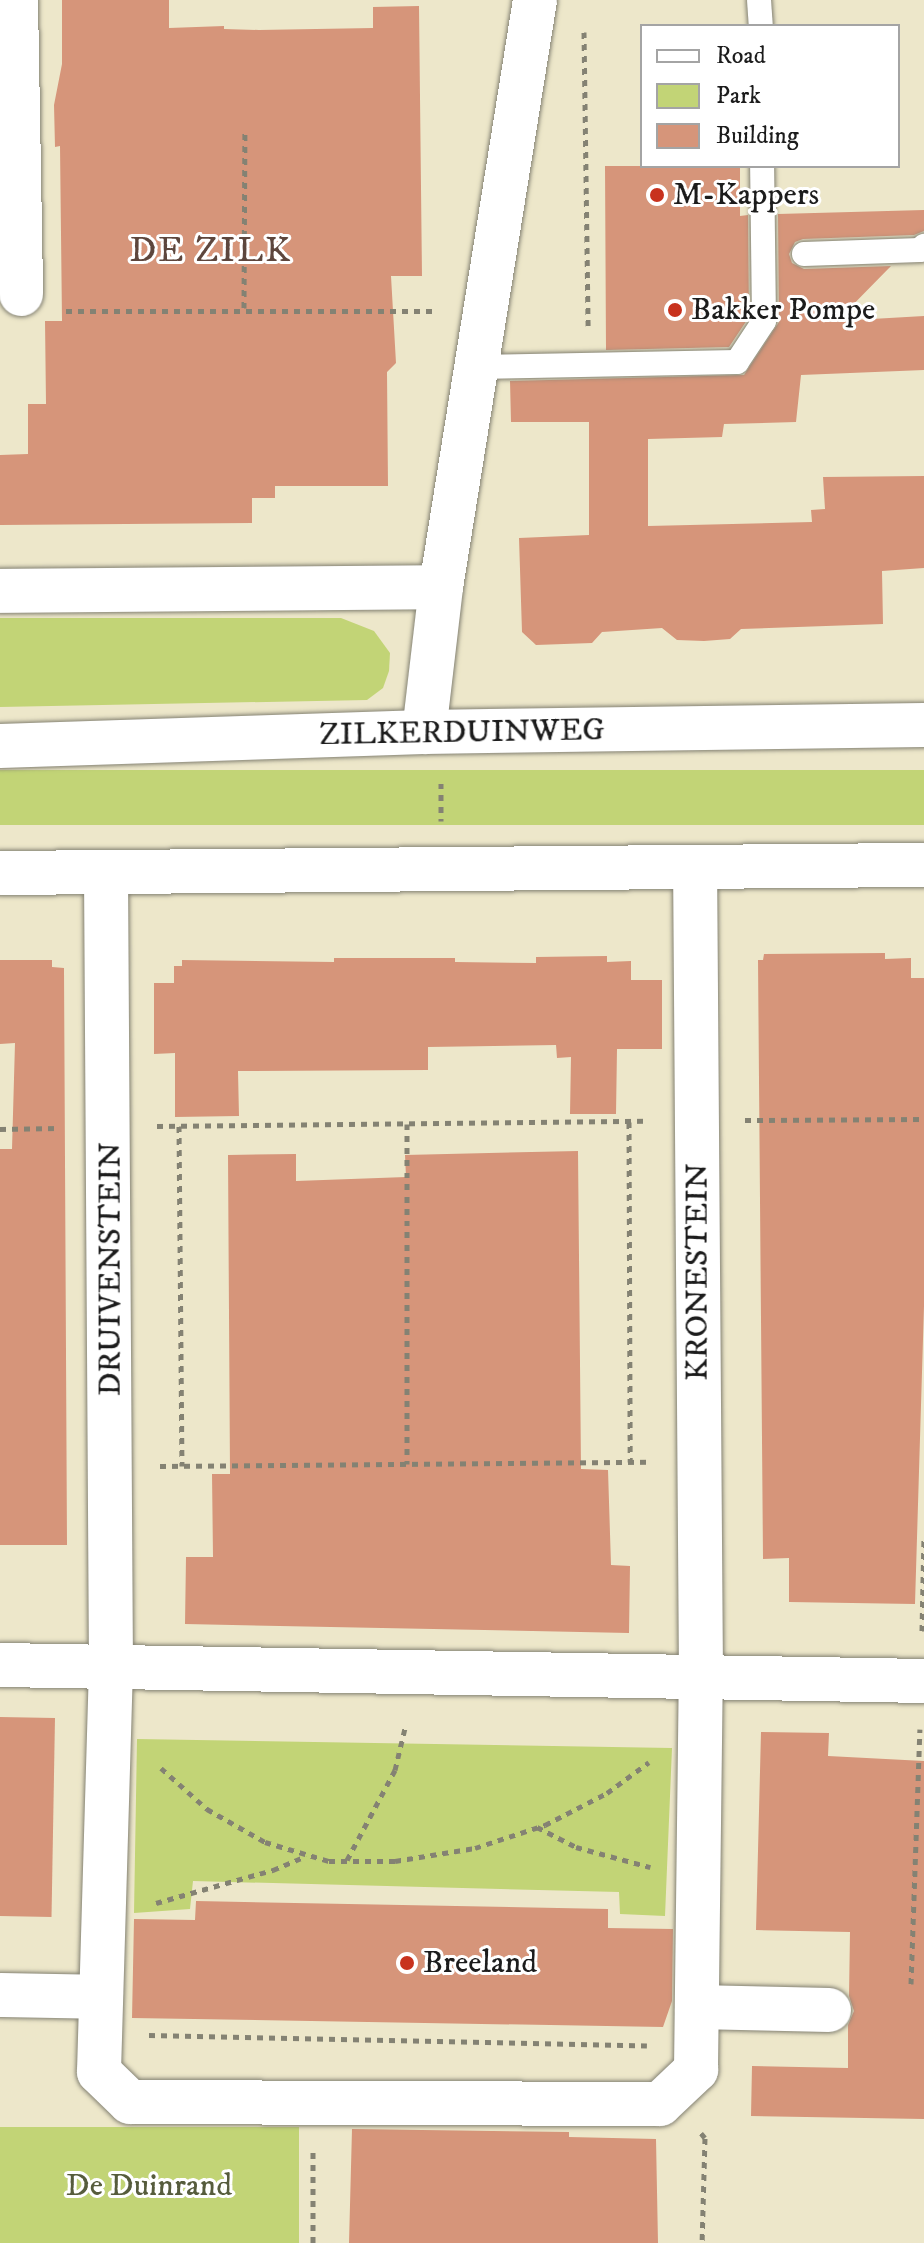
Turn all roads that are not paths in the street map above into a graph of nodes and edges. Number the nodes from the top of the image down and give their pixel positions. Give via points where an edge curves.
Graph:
1 (16, 0) edge
2 (535, 0) edge
3 (759, 0) edge
4 (761, 24) edge
5 (762, 168) edge
6 (924, 246) edge
7 (804, 254) dead end
8 (37, 303) road end
9 (477, 367) junction
10 (441, 587) junction
11 (0, 591) edge
12 (924, 725) edge
13 (424, 732) junction
14 (0, 746) edge
15 (924, 865) edge
16 (695, 867) junction
17 (106, 872) junction
18 (0, 873) edge
19 (0, 1665) edge
20 (111, 1667) junction
21 (923, 1681) edge
22 (701, 1693) junction
23 (0, 1995) edge
24 (829, 2010) dead end
25 (100, 2015) junction
26 (696, 2026) junction

1 - 8 street
2 - 9 street
3 - 4 lane
5 - 9 lane via 764,321 737,362
6 - 7 lane
9 - 10 street
10 - 11 street
10 - 13 street
12 - 13 street, ZILKERDUINWEG
13 - 14 street, ZILKERDUINWEG
15 - 16 street
16 - 17 street
16 - 22 street, KRONESTEIN
17 - 18 street
17 - 20 street, DRUIVENSTEIN
19 - 20 street
20 - 22 street via 409,1673
20 - 25 street
21 - 22 street
22 - 26 street
23 - 25 street
24 - 26 street
25 - 26 street via 99,2072 130,2102 660,2104 696,2070

